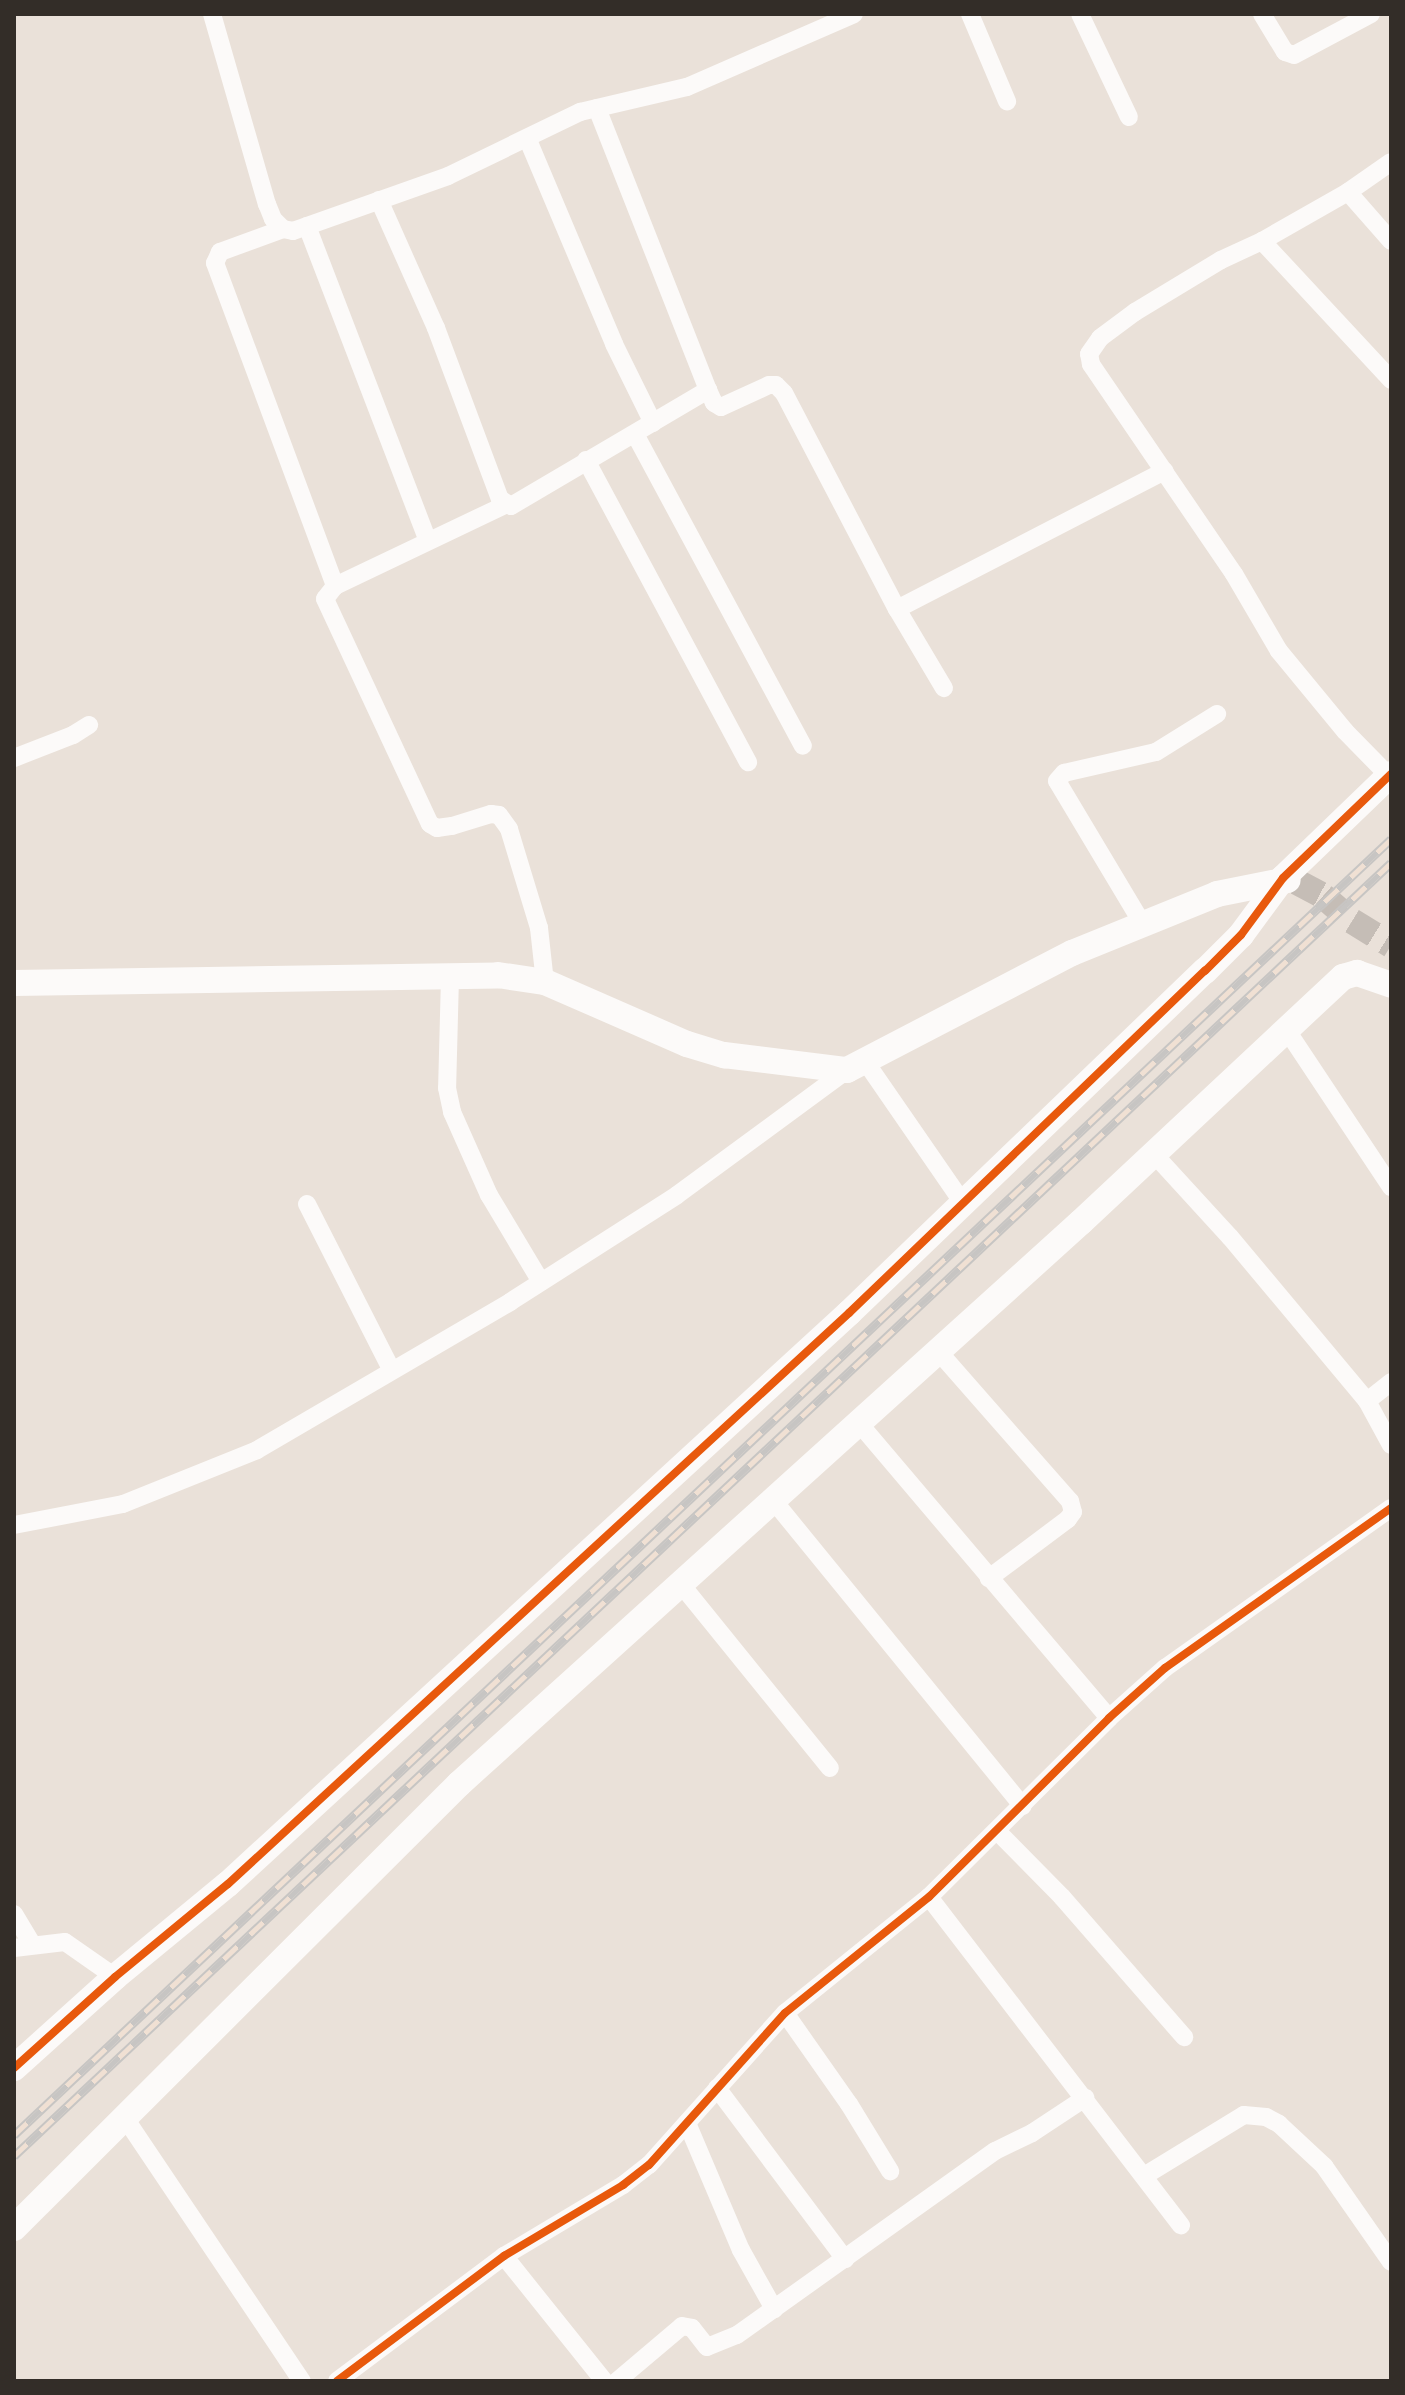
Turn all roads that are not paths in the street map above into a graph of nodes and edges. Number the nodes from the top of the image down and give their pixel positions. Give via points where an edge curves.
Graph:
1 (212, 14) edge
2 (854, 14) edge
3 (970, 14) edge
4 (1080, 14) edge
5 (1262, 14) edge
6 (1371, 14) edge
7 (1007, 101) dead end
8 (597, 108) junction
9 (1129, 117) dead end
10 (528, 140) junction
11 (1391, 162) edge
12 (1348, 192) junction
13 (379, 200) junction
14 (307, 226) junction
15 (283, 229) junction
16 (1262, 241) junction
17 (1391, 241) edge
18 (1391, 380) edge
19 (708, 390) junction
20 (653, 423) junction
21 (635, 434) junction
22 (586, 460) junction
23 (1164, 471) junction
24 (505, 505) junction
25 (428, 541) junction
26 (335, 586) junction
27 (897, 609) junction
28 (944, 688) dead end
29 (1217, 714) dead end
30 (89, 725) dead end
31 (803, 746) dead end
32 (14, 758) edge
33 (748, 762) dead end
34 (1390, 775) edge
35 (1290, 880) junction
36 (1142, 923) junction
37 (450, 977) junction
38 (545, 982) junction
39 (14, 983) edge
40 (1391, 985) edge
41 (1286, 1029) junction
42 (856, 1066) junction
43 (1153, 1153) junction
44 (1391, 1187) edge
45 (963, 1203) junction
46 (307, 1204) dead end
47 (541, 1282) junction
48 (938, 1351) junction
49 (391, 1369) junction
50 (1391, 1382) edge
51 (1367, 1401) junction
52 (858, 1422) junction
53 (1391, 1445) edge
54 (773, 1500) junction
55 (1391, 1508) edge
56 (14, 1525) edge
57 (989, 1578) junction
58 (680, 1583) junction
59 (1109, 1718) junction
60 (830, 1768) dead end
61 (1023, 1806) junction
62 (997, 1831) junction
63 (929, 1897) junction
64 (14, 1914) edge
65 (23, 1946) edge
66 (115, 1977) junction
67 (785, 2013) junction
68 (1184, 2037) dead end
69 (14, 2068) edge
70 (717, 2088) junction
71 (1085, 2098) junction
72 (125, 2118) junction
73 (687, 2123) junction
74 (890, 2171) dead end
75 (1144, 2176) junction
76 (1181, 2225) dead end
77 (14, 2228) edge
78 (504, 2256) junction
79 (845, 2259) junction
80 (1391, 2262) edge
81 (774, 2309) junction
82 (302, 2381) edge
83 (337, 2381) edge
84 (604, 2381) edge
85 (617, 2381) edge

1 - 15 street via 267,204
2 - 8 street via 687,87
3 - 7 street
4 - 9 street
5 - 6 street via 1285,52 1294,55
8 - 10 street
8 - 19 street
10 - 13 street
10 - 20 street
11 - 12 street
12 - 16 street
12 - 17 street
13 - 14 street
13 - 24 street
14 - 15 street
14 - 25 street
15 - 26 street via 220,252 215,263
16 - 18 street
16 - 23 street via 1135,312 1100,338 1089,354
19 - 20 street
19 - 27 street via 721,407 769,385 779,387
20 - 21 street
21 - 22 street
21 - 31 street
22 - 24 street
22 - 33 street
23 - 27 street
23 - 34 street via 1279,651 1345,731
24 - 25 street
25 - 26 street
26 - 38 street via 327,593 327,607 430,824 452,826 491,814 499,815 509,829 539,928
27 - 28 street
29 - 36 street via 1156,752 1064,773 1057,781
30 - 32 street
34 - 35 street
35 - 36 street via 1217,894
35 - 45 street via 1232,944
36 - 42 street via 1072,953
37 - 38 street via 498,975
37 - 39 street
37 - 47 street via 447,1088 452,1112 489,1195
38 - 42 street via 724,1055
40 - 41 street via 1357,973 1343,977
41 - 43 street
41 - 44 street
42 - 45 street
42 - 47 street via 677,1195
43 - 48 street
43 - 51 street
45 - 66 street via 228,1884
46 - 49 street
47 - 49 street
48 - 52 street
48 - 57 street via 1070,1501 1073,1512
49 - 56 street via 257,1450 185,1481 92,1512
50 - 51 street
51 - 53 street
52 - 54 street
52 - 57 street
54 - 58 street
54 - 61 street
55 - 59 street via 1165,1668
57 - 59 street
58 - 60 street
58 - 72 street via 459,1784
59 - 61 street
61 - 62 street
62 - 63 street
62 - 68 street
63 - 67 street
63 - 71 street
64 - 65 street
65 - 66 street via 69,1944
66 - 69 street
67 - 70 street
67 - 74 street
70 - 73 street
70 - 79 street
71 - 75 street
71 - 79 street via 995,2151
72 - 77 street
72 - 82 street
73 - 78 street via 623,2185
73 - 81 street via 741,2250
75 - 76 street
75 - 80 street via 1244,2115 1266,2117 1324,2166
78 - 83 street
78 - 84 street
79 - 81 street
81 - 85 street via 731,2339 709,2347 689,2326 682,2326

